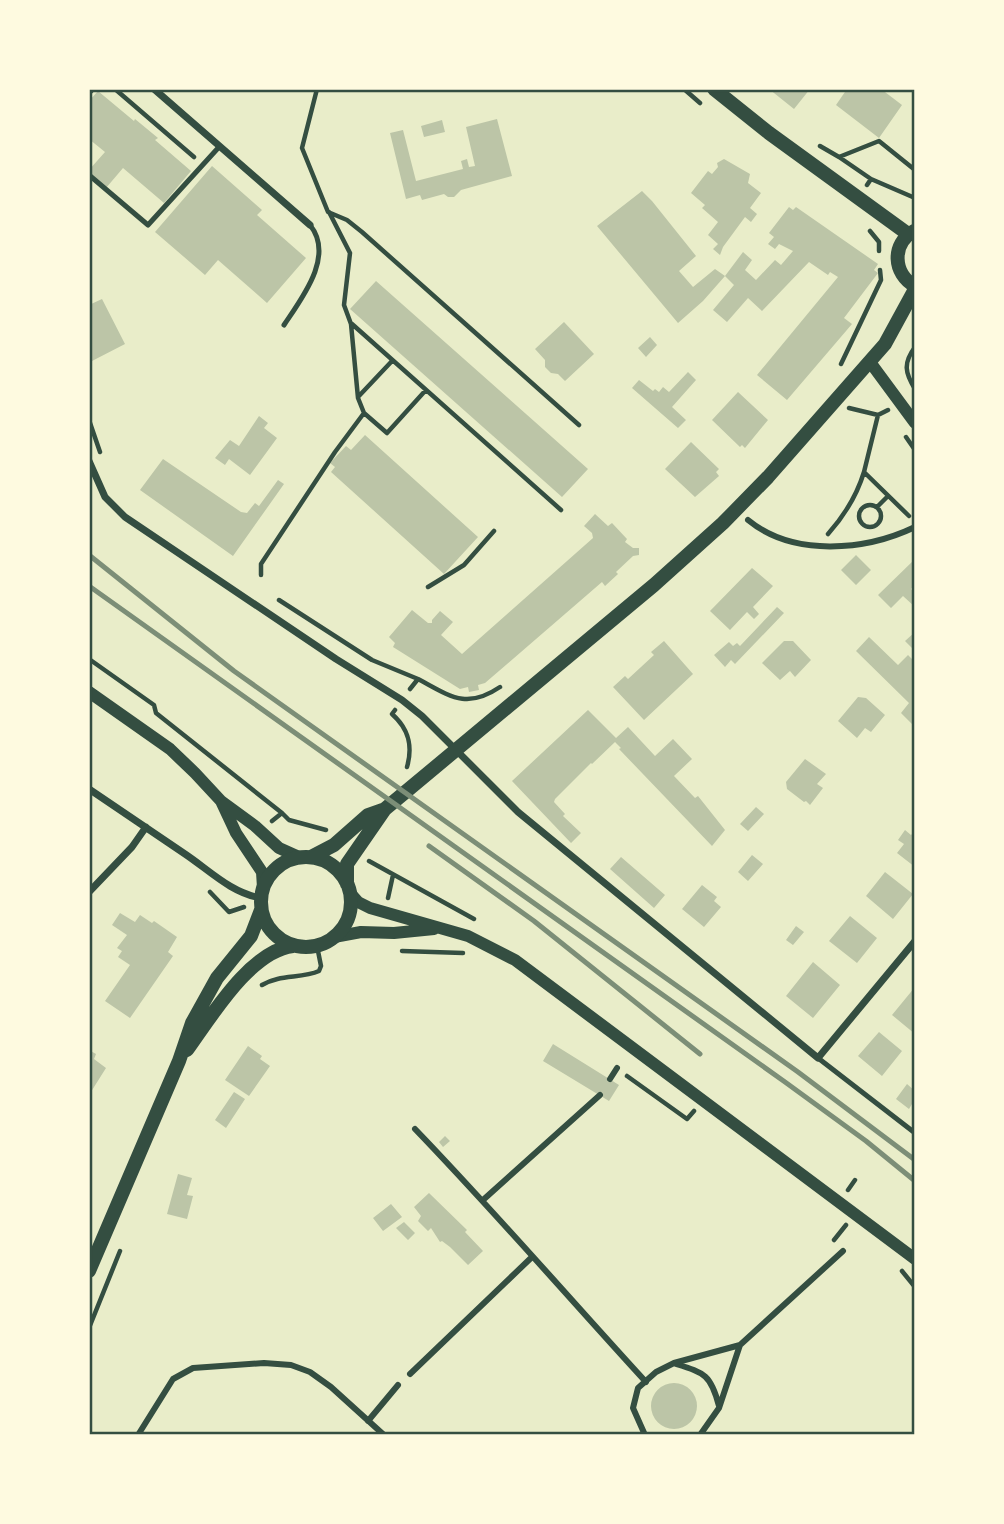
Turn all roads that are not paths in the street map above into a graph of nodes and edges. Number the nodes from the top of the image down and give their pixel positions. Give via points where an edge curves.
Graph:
1 (93, 89) edge
2 (154, 89) edge
3 (714, 89) edge
4 (89, 93) edge
5 (219, 147) junction
6 (89, 175) edge
7 (310, 225) joint
8 (911, 232) edge
9 (915, 288) edge
10 (284, 325) dead end
11 (870, 362) junction
12 (915, 423) edge
13 (89, 461) edge
14 (748, 520) dead end
15 (915, 525) edge
16 (89, 692) edge
17 (455, 748) junction
18 (89, 789) edge
19 (221, 801) junction
20 (385, 809) junction
21 (146, 827) junction
22 (305, 857) junction
23 (349, 888) junction
24 (89, 892) edge
25 (257, 902) junction
26 (439, 928) junction
27 (334, 937) junction
28 (915, 941) edge
29 (293, 946) junction
30 (818, 1058) junction
31 (179, 1061) junction
32 (617, 1068) road end
33 (610, 1079) dead end
34 (600, 1095) dead end
35 (415, 1129) dead end
36 (915, 1133) edge
37 (483, 1200) junction
38 (842, 1251) dead end
39 (532, 1257) junction
40 (915, 1259) edge
41 (89, 1271) edge
42 (740, 1345) junction
43 (674, 1363) junction
44 (410, 1374) dead end
45 (646, 1382) junction
46 (398, 1385) dead end
47 (719, 1408) junction
48 (368, 1420) junction
49 (138, 1435) edge
50 (384, 1435) edge
51 (644, 1435) edge
52 (701, 1435) edge

1 - 4 lane
2 - 5 street
3 - 8 main road
5 - 6 lane via 148,225
5 - 7 street
7 - 10 lane via 319,241 318,262
8 - 9 main road via 899,248 897,264
9 - 11 main road via 889,338
11 - 12 street
11 - 17 main road via 710,535
13 - 17 street via 105,497 125,517 402,700
14 - 15 street via 778,538 817,544 862,545
16 - 19 street via 170,750
17 - 20 main road
17 - 30 street via 518,812
18 - 21 street
19 - 22 street via 279,848
19 - 25 street via 262,872
20 - 22 main road via 368,815 334,845
20 - 23 main road via 347,864
21 - 24 street
21 - 25 street
22 - 23 main road via 335,867
22 - 25 main road via 276,867
23 - 26 street via 358,902 370,908
23 - 27 main road via 348,917
25 - 29 main road via 272,932
25 - 31 main road via 258,924 205,996
26 - 27 street
26 - 40 street via 478,939 515,960
27 - 29 main road via 317,946
28 - 30 street
29 - 31 main road via 270,953 246,975
30 - 36 lane
31 - 41 main road
32 - 33 street
34 - 37 street
35 - 37 street
37 - 39 street
38 - 42 street
39 - 44 street
39 - 45 street
42 - 43 street
42 - 47 street
43 - 45 street
43 - 47 street via 708,1378
45 - 51 street via 638,1388 634,1408
46 - 48 street
47 - 52 street
48 - 49 street via 331,1387 291,1365 217,1365 193,1368 173,1380
48 - 50 street

